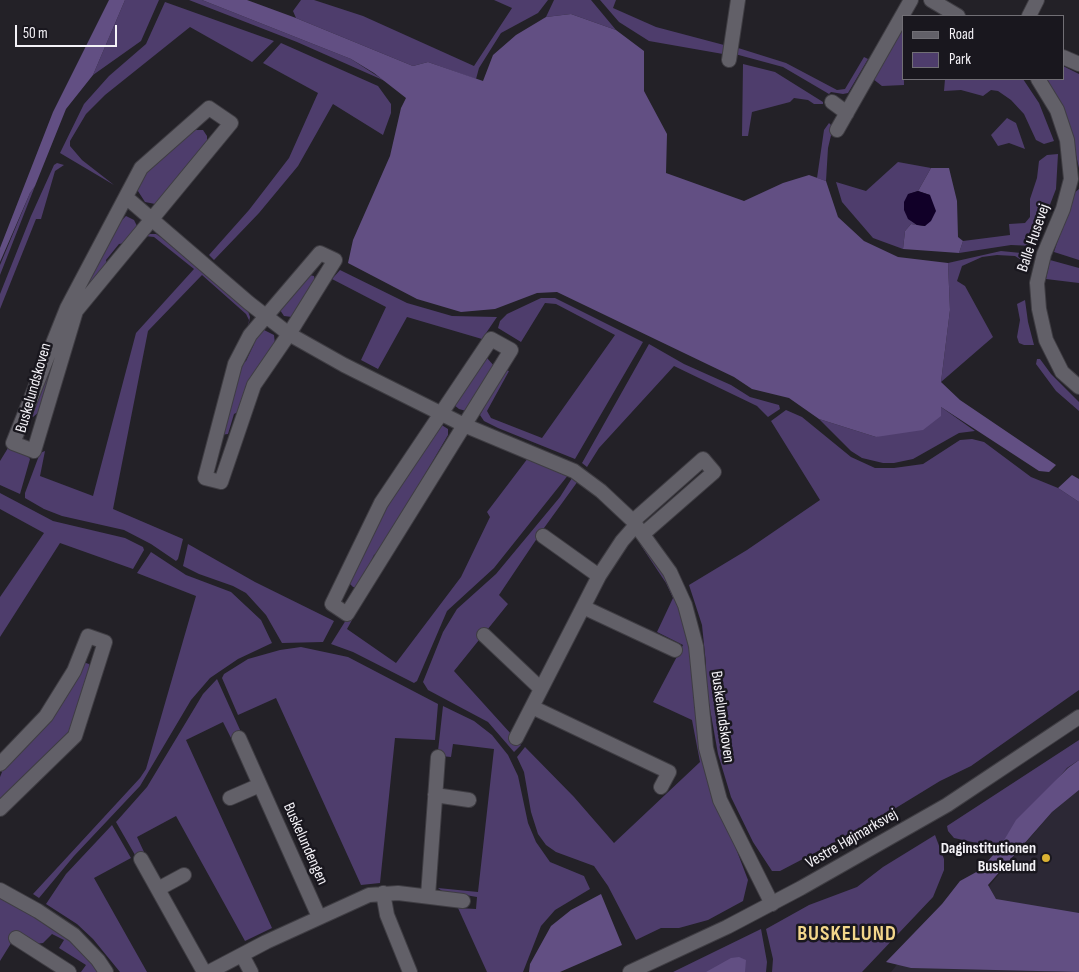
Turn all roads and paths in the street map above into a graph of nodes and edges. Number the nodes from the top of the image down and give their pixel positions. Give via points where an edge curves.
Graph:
1 (738, 0) edge
2 (911, 0) edge
3 (931, 0) edge
4 (1037, 0) edge
5 (903, 15) edge
6 (956, 15) edge
7 (1030, 15) edge
8 (902, 16) edge
9 (1064, 57) edge
10 (729, 60) dead end
11 (1079, 64) edge
12 (1039, 80) edge
13 (832, 102) dead end
14 (847, 113) junction
15 (837, 130) dead end
16 (1075, 180) edge
17 (127, 198) junction
18 (151, 220) junction
19 (265, 316) junction
20 (289, 334) junction
21 (1079, 388) edge
22 (440, 414) junction
23 (464, 425) junction
24 (637, 527) junction
25 (543, 536) dead end
26 (600, 576) junction
27 (583, 607) junction
28 (484, 635) dead end
29 (675, 650) dead end
30 (541, 689) junction
31 (532, 707) junction
32 (1079, 717) edge
33 (239, 738) dead end
34 (516, 738) dead end
35 (438, 757) dead end
36 (0, 764) edge
37 (260, 785) junction
38 (661, 787) dead end
39 (435, 795) junction
40 (230, 798) dead end
41 (469, 800) dead end
42 (0, 809) edge
43 (141, 859) dead end
44 (184, 874) dead end
45 (158, 889) junction
46 (0, 890) edge
47 (383, 893) junction
48 (428, 896) junction
49 (463, 901) dead end
50 (772, 904) junction
51 (319, 917) junction
52 (16, 938) dead end
53 (242, 955) junction
54 (69, 972) edge
55 (106, 972) edge
56 (204, 972) edge
57 (209, 972) edge
58 (251, 972) edge
59 (410, 972) edge
60 (630, 972) edge

1 - 10 street
2 - 5 street
3 - 6 street
4 - 7 street
8 - 14 street
9 - 11 street
12 - 16 street, Balle Husevej via 1057,110
13 - 14 street
14 - 15 street
16 - 21 street, Balle Husevej via 1044,254 1037,283 1046,340 1062,372
17 - 18 street, Buskelundskoven
17 - 18 street, Buskelundskoven via 141,168 209,108 231,123
17 - 18 street, Buskelundskoven via 67,308 13,443 34,451 76,311
18 - 19 street, Buskelundskoven
19 - 20 street, Buskelundskoven
19 - 20 street via 320,253 335,260
19 - 20 street via 250,335 235,364 205,478 221,482 254,385
20 - 22 street, Buskelundskoven
22 - 23 street, Buskelundskoven
22 - 23 street via 490,338 512,350
22 - 23 street via 381,502 332,604 347,614
23 - 24 street, Buskelundskoven via 574,471 601,491
24 - 24 street via 714,472 703,460
24 - 26 street via 622,541
24 - 50 street, Buskelundskoven via 670,572 685,605 696,646 706,748 720,800
25 - 26 street
26 - 27 street
27 - 29 street
27 - 30 street
28 - 30 street
30 - 31 street
31 - 34 street
31 - 38 street via 669,772
32 - 50 street, Vestre Højmarksvej via 946,805
33 - 37 street, Buskelundengen
35 - 39 street
36 - 42 street via 46,716 74,671 88,636 105,642 75,736
37 - 40 street
37 - 51 street, Buskelundengen
39 - 41 street
39 - 48 street
43 - 45 street
44 - 45 street
45 - 56 street
46 - 55 street via 74,936
47 - 48 street
47 - 51 street via 362,898
47 - 59 street via 387,915
48 - 49 street
50 - 60 street, Vestre Højmarksvej
51 - 53 street
52 - 54 street
53 - 57 street
53 - 58 street

